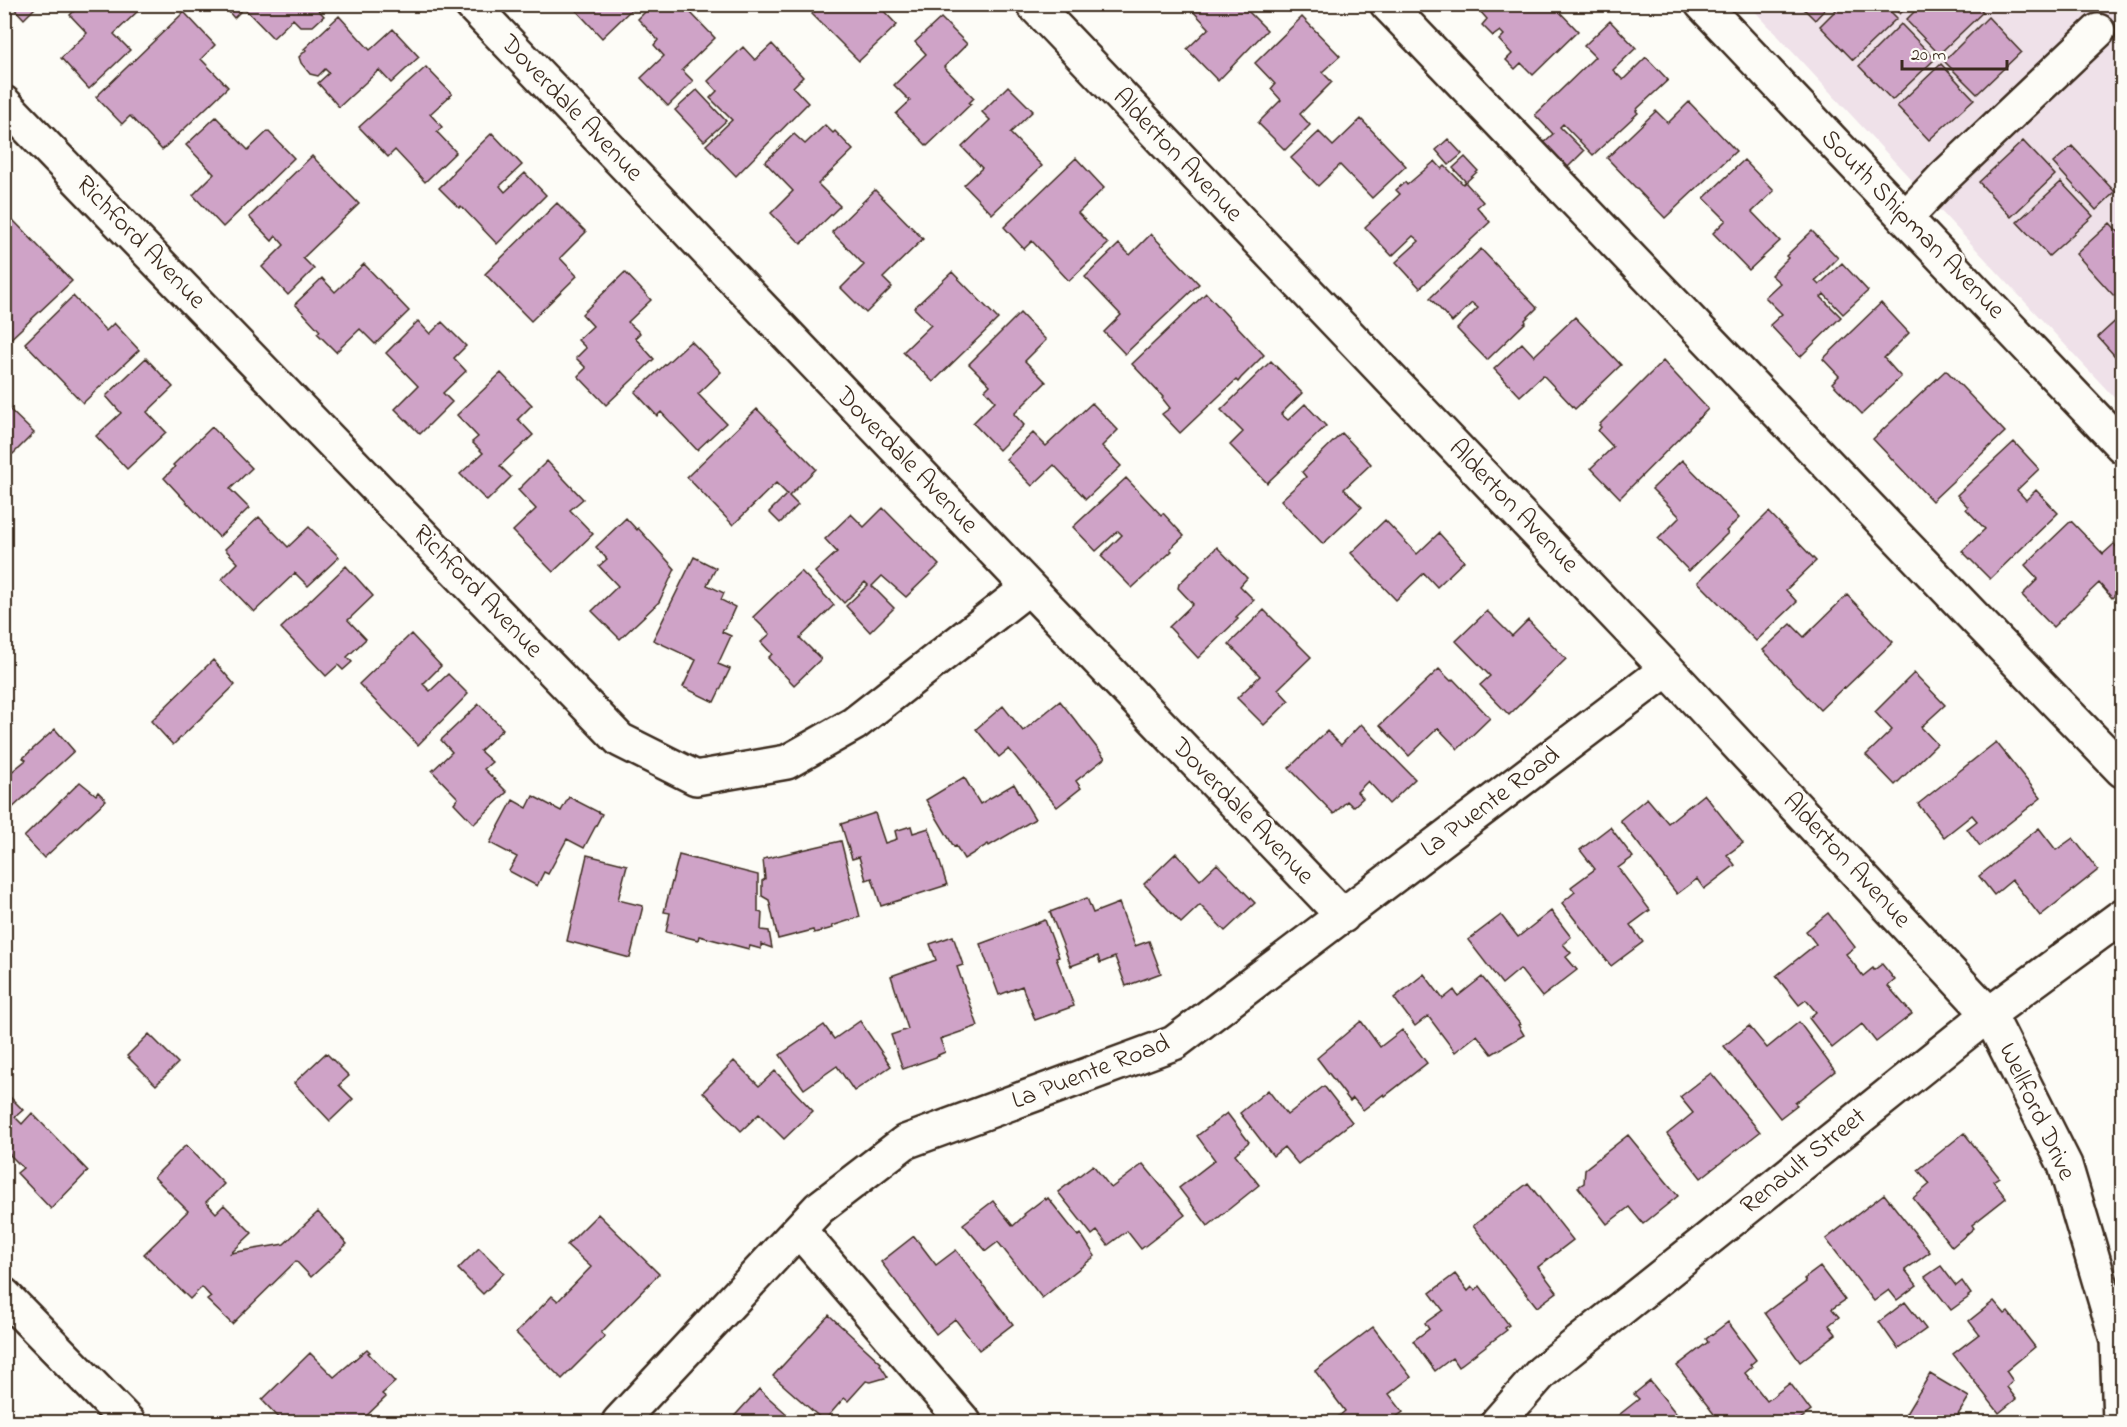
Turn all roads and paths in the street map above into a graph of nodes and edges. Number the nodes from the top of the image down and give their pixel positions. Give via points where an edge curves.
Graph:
1 (471, 4) edge
2 (1033, 4) edge
3 (1386, 4) edge
4 (1702, 4) edge
5 (2098, 31) dead end
6 (4, 103) edge
7 (1905, 218) junction
8 (2122, 446) edge
9 (1028, 588) junction
10 (1667, 669) junction
11 (2122, 770) edge
12 (1343, 916) junction
13 (2122, 916) edge
14 (1989, 1014) junction
15 (799, 1230) junction
16 (4, 1295) edge
17 (128, 1422) edge
18 (619, 1422) edge
19 (964, 1422) edge
20 (1498, 1422) edge
21 (2120, 1422) edge

1 - 9 street, Doverdale Avenue
2 - 10 street, Alderton Avenue
3 - 11 street
4 - 7 street, South Shipman Avenue
5 - 7 street
6 - 9 street, Richford Avenue via 620,740 696,778 787,762 854,724
7 - 8 street, South Shipman Avenue
9 - 12 street, Doverdale Avenue
10 - 12 street, La Puente Road
10 - 14 street, Alderton Avenue
12 - 15 street, La Puente Road via 1174,1043 905,1142 819,1208
13 - 14 street, Renault Street
14 - 20 street, Renault Street via 1542,1372
14 - 21 street, Wellford Drive via 2065,1165 2117,1340
15 - 18 street, La Puente Road
15 - 19 street
16 - 17 street

